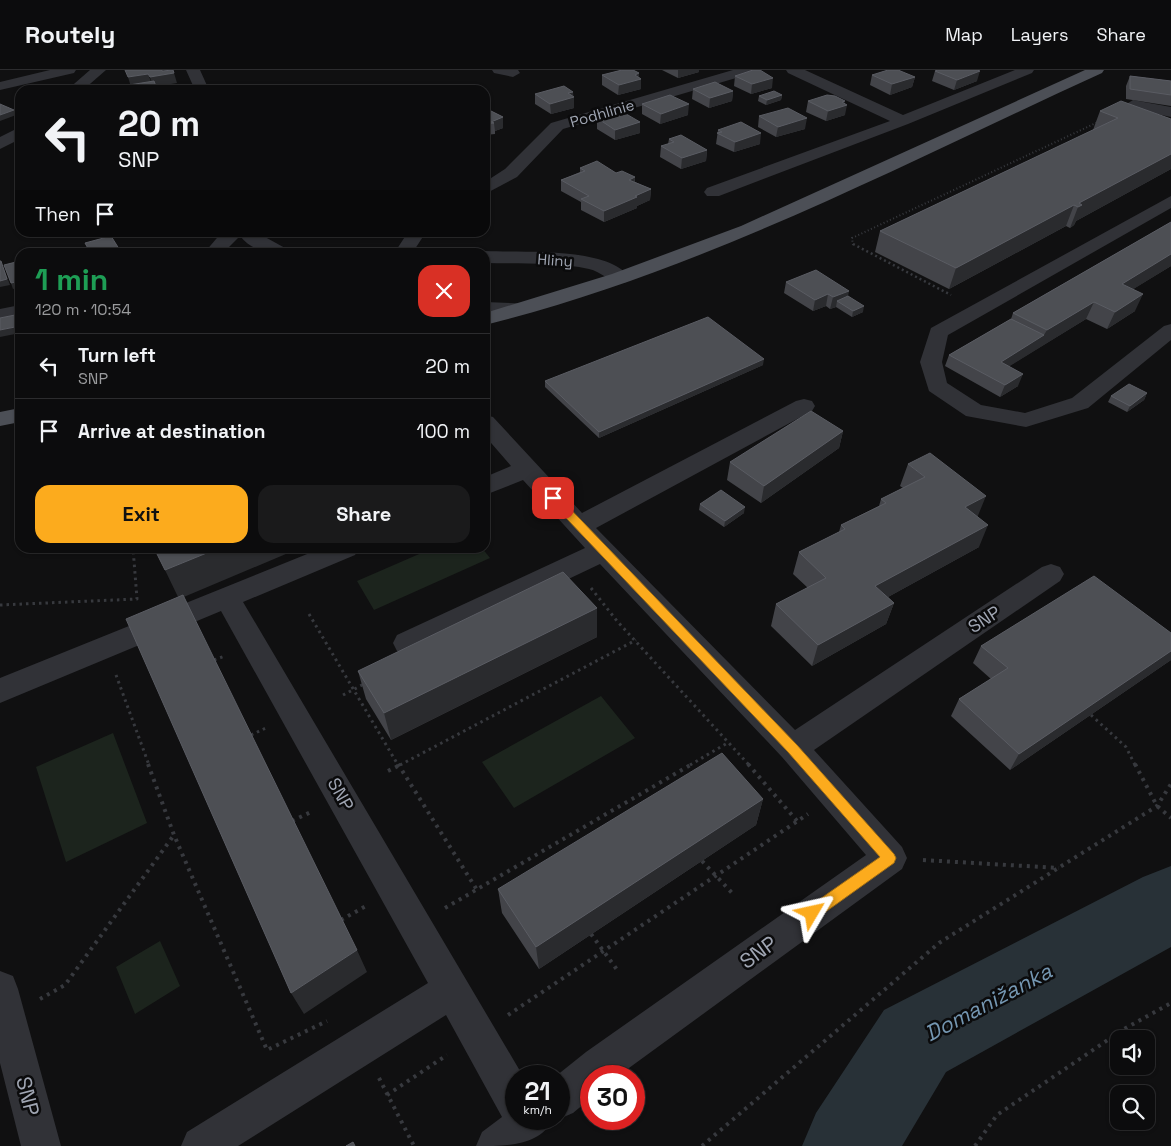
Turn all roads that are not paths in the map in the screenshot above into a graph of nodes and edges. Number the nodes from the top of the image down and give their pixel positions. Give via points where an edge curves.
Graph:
1 (69, 70) edge
2 (99, 70) edge
3 (193, 70) edge
4 (793, 70) edge
5 (1027, 70) edge
6 (1097, 70) edge
7 (741, 71) edge
8 (80, 85) edge
9 (200, 85) edge
10 (0, 86) edge
11 (1133, 105) edge
12 (1171, 112) edge
13 (903, 120) junction
14 (15, 135) edge
15 (0, 144) edge
16 (490, 187) edge
17 (713, 192) dead end
18 (1171, 202) edge
19 (229, 237) edge
20 (250, 237) edge
21 (218, 248) edge
22 (270, 248) edge
23 (490, 257) edge
24 (620, 278) junction
25 (490, 308) edge
26 (526, 308) junction
27 (15, 312) edge
28 (0, 315) edge
29 (490, 318) edge
30 (1171, 330) edge
31 (804, 406) dead end
32 (15, 416) edge
33 (0, 419) edge
34 (490, 428) edge
35 (526, 470) junction
36 (490, 485) edge
37 (579, 526) junction
38 (603, 551) junction
39 (334, 553) edge
40 (1052, 574) dead end
41 (226, 598) junction
42 (407, 643) dead end
43 (0, 691) edge
44 (793, 748) junction
45 (452, 990) junction
46 (4, 1003) edge
47 (505, 1081) edge
48 (570, 1090) edge
49 (512, 1130) edge
50 (40, 1146) edge
51 (201, 1146) edge
52 (496, 1146) edge

1 - 10 street
2 - 8 street
3 - 9 street
4 - 13 street
5 - 13 street
6 - 24 main road via 805,205
7 - 16 street, Podhlinie via 557,126 511,173
11 - 12 street
13 - 17 street
14 - 15 street
18 - 30 street via 938,332 931,362 937,386 974,411 1026,420 1080,403
19 - 21 street
20 - 22 street
23 - 24 street, Hliny via 571,260 605,267
24 - 26 main road
25 - 26 street
26 - 29 main road
27 - 28 street
31 - 37 street
32 - 33 main road
34 - 35 street
35 - 36 street
35 - 37 street
37 - 38 street
38 - 42 street
38 - 44 street
39 - 41 street
40 - 44 street, SNP
41 - 43 street
41 - 45 street, SNP via 255,643
44 - 48 street, SNP via 890,858
45 - 47 street, SNP
45 - 51 street
46 - 50 street, SNP
49 - 52 street, SNP

